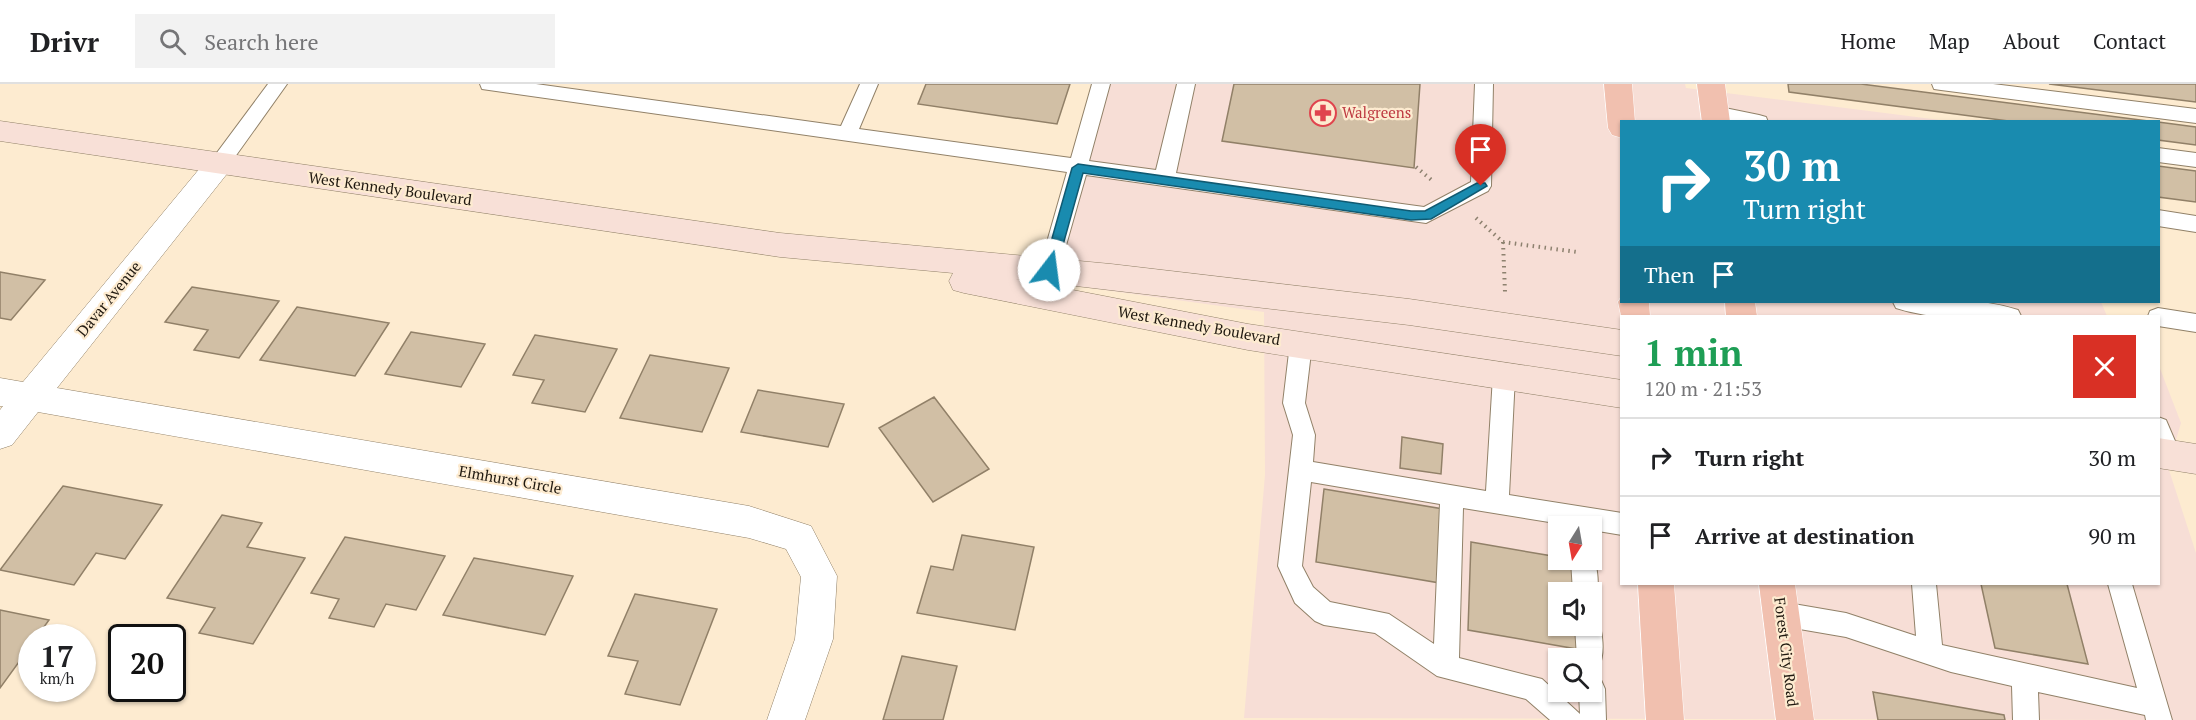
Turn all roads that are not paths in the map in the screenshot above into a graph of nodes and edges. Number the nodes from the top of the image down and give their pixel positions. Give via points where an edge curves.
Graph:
1 (278, 84) edge
2 (489, 84) edge
3 (869, 84) edge
4 (1101, 84) edge
5 (1186, 84) edge
6 (1484, 84) edge
7 (1618, 84) edge
8 (1711, 84) edge
9 (1941, 84) edge
10 (2196, 116) edge
11 (1715, 117) edge
12 (1621, 120) edge
13 (1741, 120) edge
14 (0, 131) edge
15 (848, 135) junction
16 (2160, 155) edge
17 (2196, 160) edge
18 (220, 163) junction
19 (1078, 168) junction
20 (1164, 180) junction
21 (2160, 218) edge
22 (2196, 224) edge
23 (780, 245) junction
24 (1049, 270) junction
25 (1925, 303) edge
26 (2003, 315) edge
27 (2160, 317) edge
28 (2196, 323) edge
29 (1620, 343) edge
30 (1301, 344) junction
31 (1504, 376) junction
32 (1620, 394) edge
33 (15, 395) edge
34 (0, 435) edge
35 (1300, 470) junction
36 (1452, 496) junction
37 (1497, 503) junction
38 (1554, 516) edge
39 (1602, 523) edge
40 (1620, 524) edge
41 (1656, 585) edge
42 (1924, 585) edge
43 (2120, 585) edge
44 (1780, 599) edge
45 (1930, 653) junction
46 (1446, 667) junction
47 (2025, 676) junction
48 (1592, 702) edge
49 (2157, 712) edge
50 (786, 720) edge
51 (1569, 720) edge
52 (1593, 720) edge
53 (1665, 720) edge
54 (1795, 720) edge
55 (2026, 720) edge

1 - 18 lane
2 - 15 lane
3 - 15 lane
4 - 19 lane
5 - 20 lane
6 - 20 lane via 1481,186 1426,215
7 - 12 main road
8 - 11 main road
9 - 10 lane
11 - 13 lane
14 - 18 main road, West Kennedy Boulevard
15 - 19 lane
16 - 17 lane
18 - 23 main road, West Kennedy Boulevard
18 - 33 street, Davar Avenue
19 - 20 lane
19 - 24 lane
21 - 22 lane
23 - 24 main road, West Kennedy Boulevard
23 - 30 main road, West Kennedy Boulevard via 1248,337
24 - 29 main road, West Kennedy Boulevard via 1398,311
25 - 26 lane
27 - 28 lane
30 - 31 main road, West Kennedy Boulevard
30 - 35 lane via 1294,403 1304,435
31 - 32 main road, West Kennedy Boulevard
31 - 37 lane
33 - 34 street, Davar Avenue
33 - 50 street, Elmhurst Circle via 749,522 798,537 819,576 814,639
35 - 36 lane
35 - 46 lane via 1290,566 1304,596 1324,613 1380,622
36 - 37 lane
36 - 46 lane
37 - 38 lane
39 - 40 lane
41 - 53 main road
42 - 45 lane
43 - 49 lane
44 - 45 lane
44 - 54 main road, Forest City Road
45 - 47 lane
46 - 51 lane via 1533,688
47 - 49 lane
47 - 55 lane
48 - 52 lane

